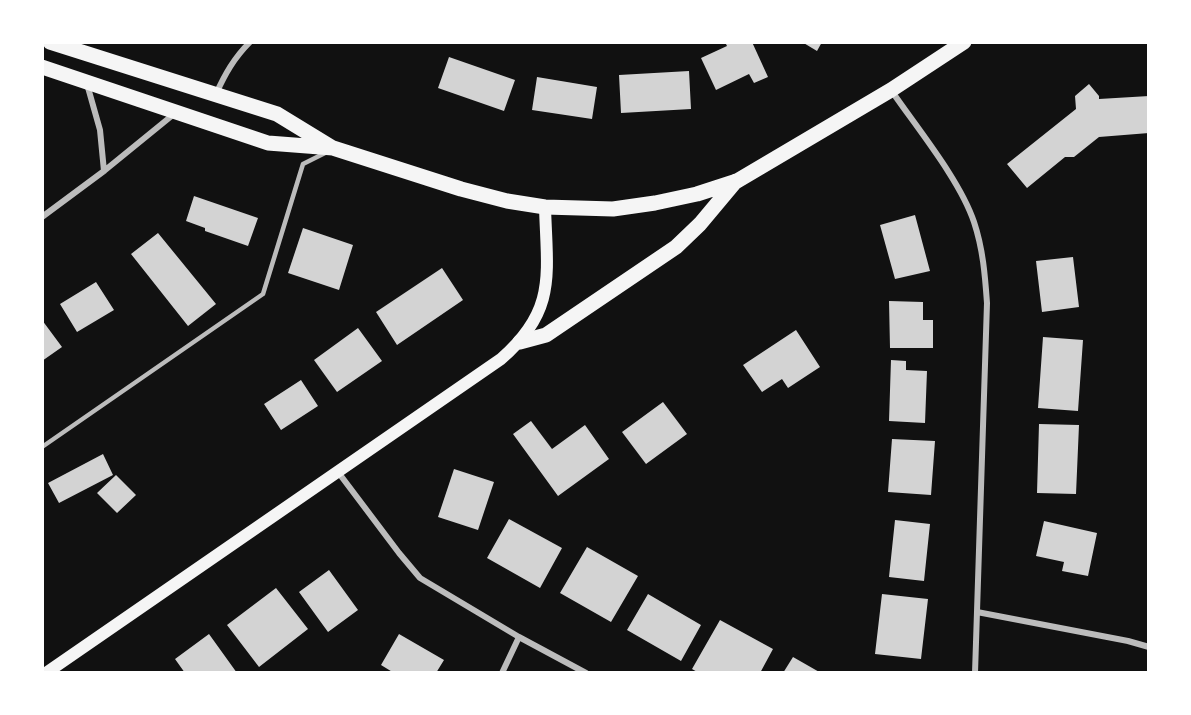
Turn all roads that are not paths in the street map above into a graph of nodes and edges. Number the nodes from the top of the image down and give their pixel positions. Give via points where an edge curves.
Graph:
1 (50, 42) edge
2 (250, 42) edge
3 (964, 42) edge
4 (42, 67) edge
5 (86, 81) junction
6 (891, 90) junction
7 (216, 95) junction
8 (176, 112) junction
9 (333, 148) junction
10 (104, 171) junction
11 (737, 181) junction
12 (545, 207) junction
13 (42, 217) edge
14 (520, 342) junction
15 (42, 447) edge
16 (338, 472) junction
17 (977, 612) junction
18 (519, 637) junction
19 (1149, 647) edge
20 (46, 673) edge
21 (502, 673) edge
22 (586, 673) edge
23 (975, 673) edge

1 - 7 main road
2 - 7 street via 237,55
3 - 6 main road
4 - 5 main road
5 - 8 main road
5 - 10 street via 100,130
6 - 11 main road
6 - 17 street via 957,186 974,221 984,261 987,303
7 - 9 main road via 278,114
8 - 9 main road via 268,143
8 - 10 street
9 - 12 main road via 460,189
9 - 15 lane via 303,164 263,294
10 - 13 street
11 - 12 main road via 697,194 613,209
11 - 14 main road via 676,247 546,335
12 - 14 main road via 544,299
14 - 16 main road
16 - 18 street via 420,578
16 - 20 main road
17 - 19 street
17 - 23 street
18 - 21 street
18 - 22 street

